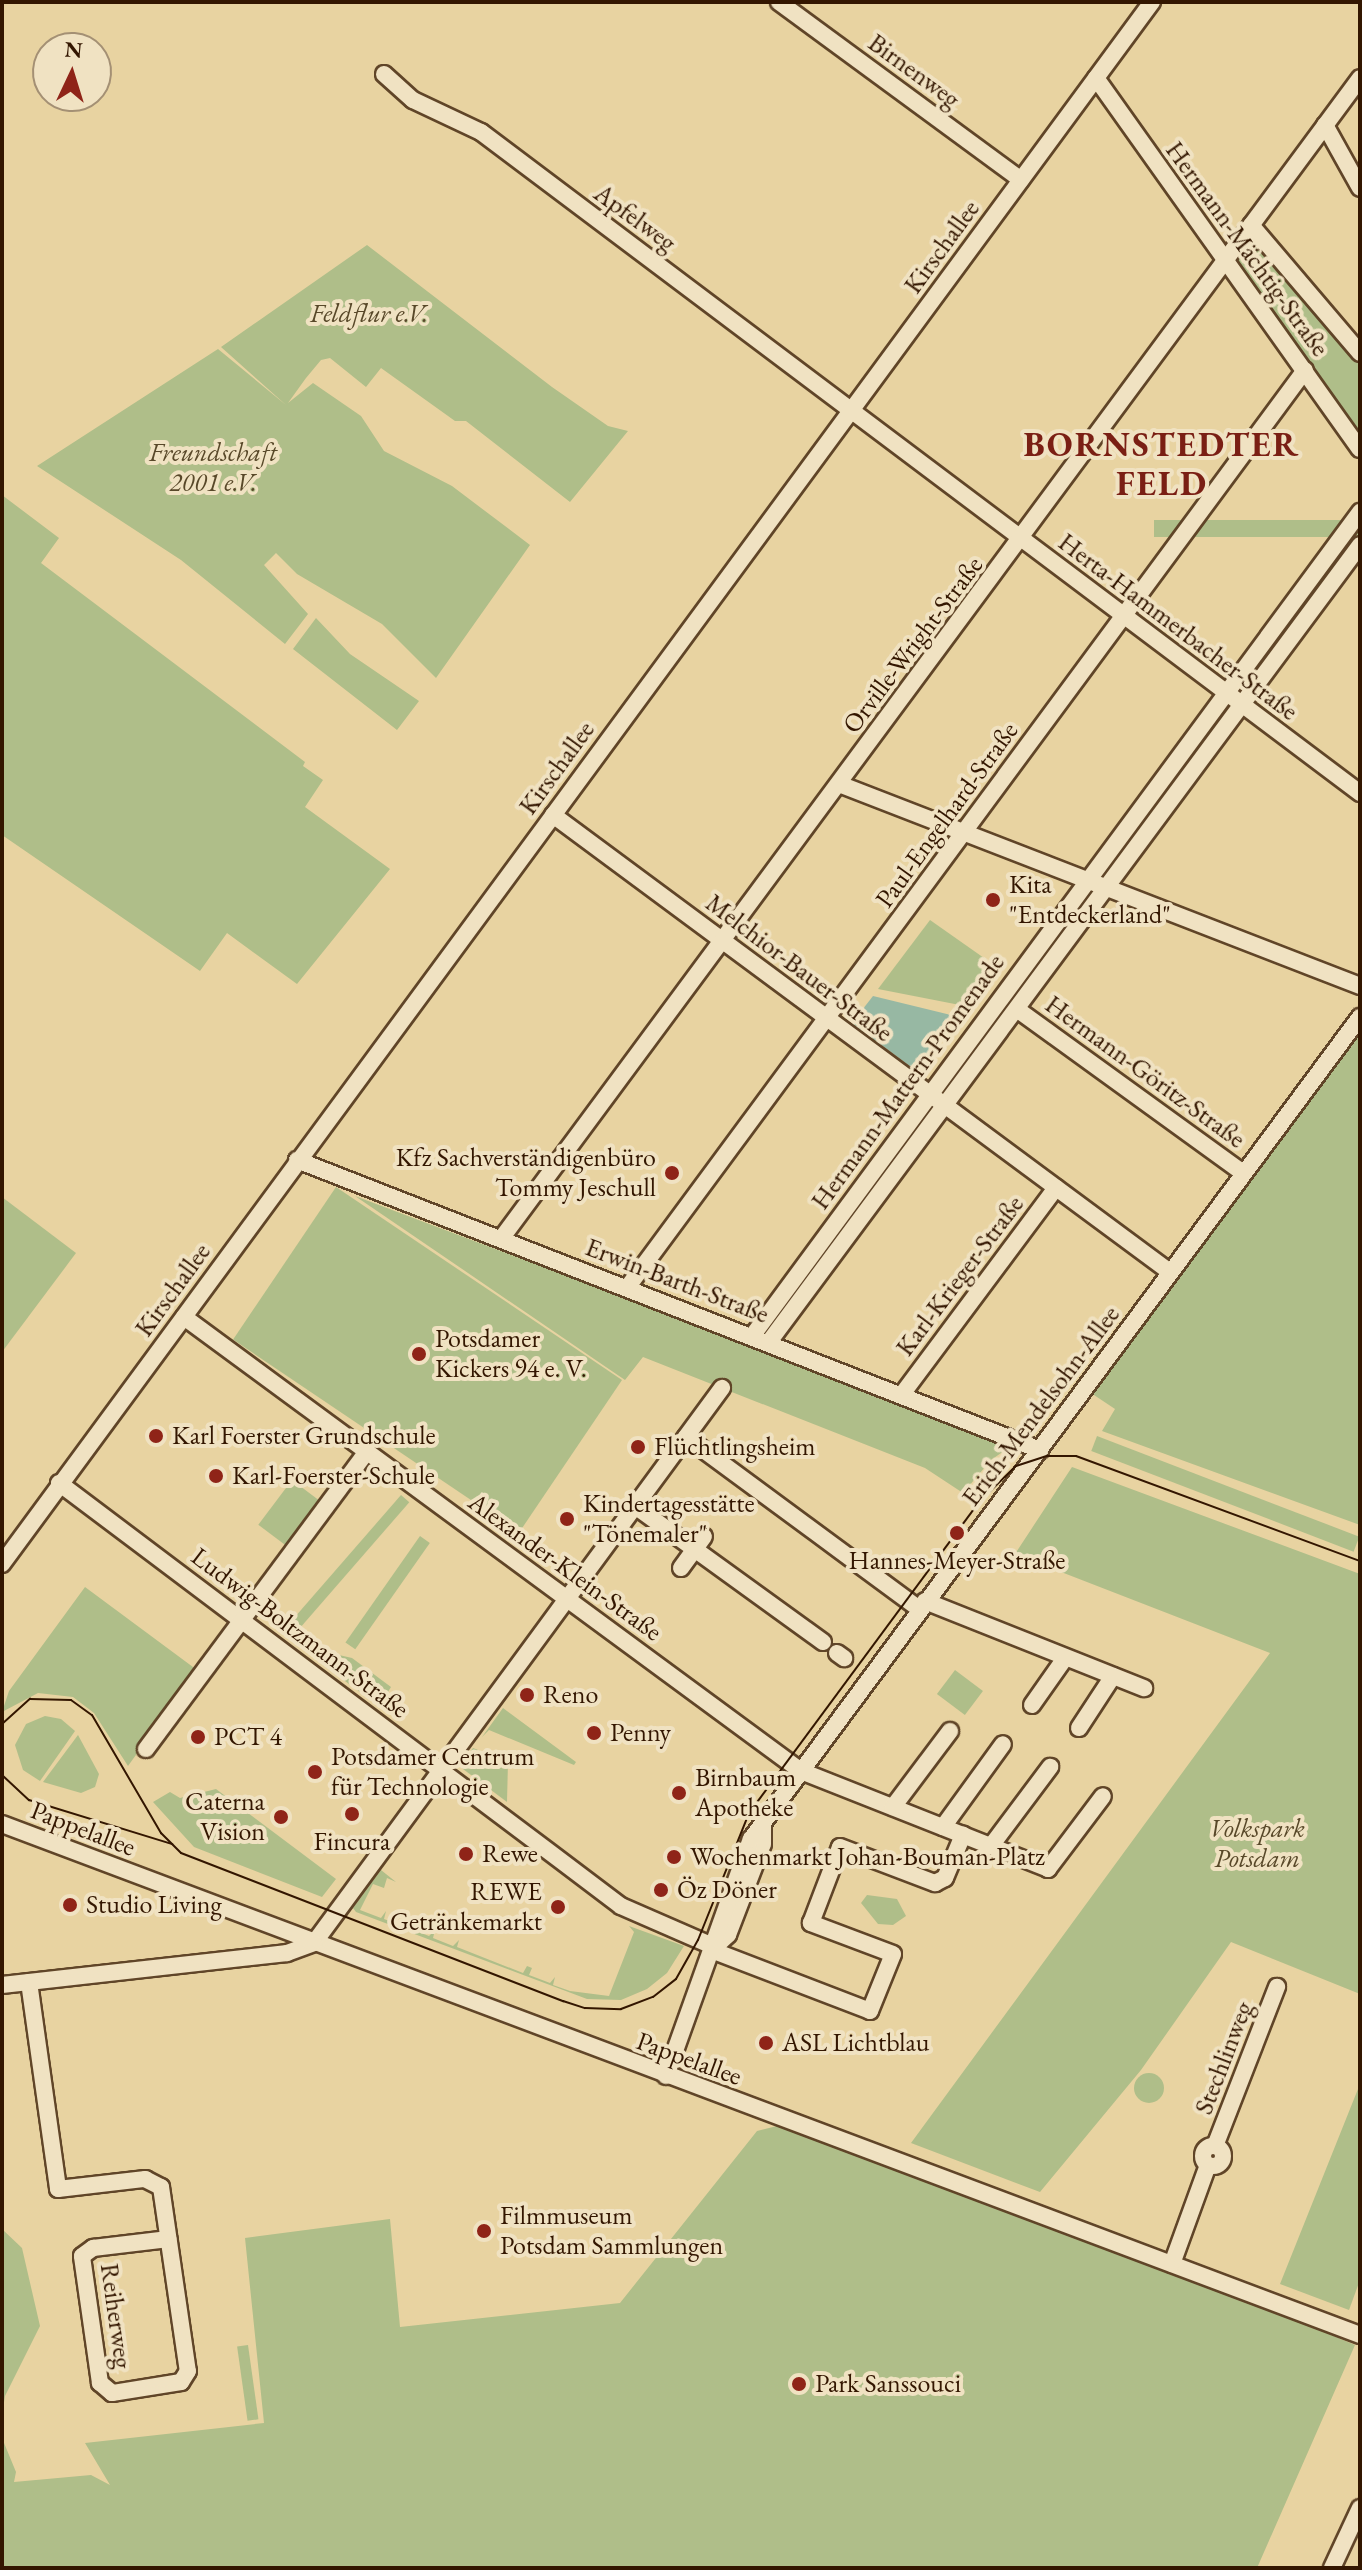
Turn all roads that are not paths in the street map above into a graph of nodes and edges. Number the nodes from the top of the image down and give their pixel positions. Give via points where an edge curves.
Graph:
1 (779, 2) edge
2 (1152, 2) edge
3 (384, 74) dead end
4 (1096, 78) junction
5 (1360, 78) edge
6 (1325, 125) junction
7 (1021, 180) junction
8 (1360, 188) edge
9 (1251, 225) junction
10 (1225, 261) junction
11 (1360, 353) edge
12 (1305, 370) junction
13 (852, 412) junction
14 (1360, 449) edge
15 (1360, 512) edge
16 (1022, 540) junction
17 (1360, 545) edge
18 (1123, 617) junction
19 (1228, 692) junction
20 (1243, 704) junction
21 (839, 784) junction
22 (1360, 793) edge
23 (553, 815) junction
24 (962, 835) junction
25 (1085, 882) junction
26 (1107, 890) junction
27 (723, 941) junction
28 (1360, 986) edge
29 (1018, 1010) junction
30 (1360, 1017) edge
31 (826, 1018) junction
32 (928, 1095) junction
33 (946, 1108) junction
34 (297, 1160) junction
35 (1243, 1173) junction
36 (1056, 1188) junction
37 (501, 1239) junction
38 (1170, 1272) junction
39 (627, 1288) junction
40 (184, 1317) junction
41 (753, 1335) junction
42 (769, 1342) junction
43 (722, 1388) dead end
44 (903, 1393) junction
45 (686, 1437) junction
46 (1040, 1450) junction
47 (367, 1451) junction
48 (59, 1483) junction
49 (635, 1506) junction
50 (700, 1542) junction
51 (2, 1564) edge
52 (681, 1568) dead end
53 (567, 1598) junction
54 (922, 1605) junction
55 (241, 1619) junction
56 (823, 1642) dead end
57 (1065, 1658) junction
58 (1113, 1676) junction
59 (1144, 1688) dead end
60 (1032, 1705) dead end
61 (1079, 1728) dead end
62 (950, 1731) dead end
63 (1003, 1744) dead end
64 (146, 1749) dead end
65 (1050, 1767) dead end
66 (441, 1768) junction
67 (801, 1771) junction
68 (1103, 1796) dead end
69 (893, 1807) junction
70 (2, 1824) edge
71 (943, 1827) junction
72 (963, 1835) junction
73 (991, 1846) junction
74 (314, 1943) junction
75 (715, 1949) junction
76 (29, 1982) junction
77 (2, 1985) edge
78 (1277, 1987) dead end
79 (666, 2076) junction
80 (168, 2239) junction
81 (1172, 2264) junction
82 (1360, 2335) edge
83 (1360, 2508) edge
84 (1332, 2568) edge

1 - 7 street, Birnenweg
2 - 4 street, Kirschallee
3 - 13 street, Apfelweg via 413,100 481,132
4 - 7 street, Kirschallee
4 - 10 street, Hermann-Mächtig-Straße
5 - 6 street, Orville-Wright-Straße
6 - 8 street
6 - 9 street, Orville-Wright-Straße
7 - 13 street, Kirschallee
9 - 10 street, Orville-Wright-Straße
9 - 11 street
10 - 12 street, Hermann-Mächtig-Straße
10 - 16 street, Orville-Wright-Straße
12 - 14 street, Hermann-Mächtig-Straße
12 - 18 street, Paul-Engelhard-Straße
13 - 16 street, Herta-Hammerbacher-Straße
13 - 23 street, Kirschallee
15 - 19 street, Hermann-Mattern-Promenade
16 - 18 street, Herta-Hammerbacher-Straße
16 - 21 street, Orville-Wright-Straße
17 - 20 street, Hermann-Mattern-Promenade
18 - 19 street, Herta-Hammerbacher-Straße
18 - 24 street, Paul-Engelhard-Straße
19 - 20 street, Herta-Hammerbacher-Straße
19 - 25 street, Hermann-Mattern-Promenade
20 - 22 street, Herta-Hammerbacher-Straße
20 - 26 street, Hermann-Mattern-Promenade
21 - 24 street
21 - 27 street, Orville-Wright-Straße
23 - 27 street, Melchior-Bauer-Straße
23 - 34 street, Kirschallee
24 - 25 street
24 - 31 street, Paul-Engelhard-Straße
25 - 26 street
25 - 32 street, Hermann-Mattern-Promenade
26 - 28 street
26 - 29 street, Hermann-Mattern-Promenade
27 - 31 street, Melchior-Bauer-Straße
27 - 37 street, Orville-Wright-Straße
29 - 33 street, Hermann-Mattern-Promenade
29 - 35 street, Hermann-Göritz-Straße
30 - 35 street, Erich-Mendelsohn-Allee
31 - 32 street, Melchior-Bauer-Straße
31 - 39 street, Paul-Engelhard-Straße
32 - 33 street, Melchior-Bauer-Straße
32 - 41 street, Hermann-Mattern-Promenade
33 - 36 street, Melchior-Bauer-Straße
33 - 42 street, Hermann-Mattern-Promenade
34 - 37 street, Erwin-Barth-Straße
34 - 40 street, Kirschallee
35 - 38 street, Erich-Mendelsohn-Allee
36 - 38 street, Melchior-Bauer-Straße
36 - 44 street, Karl-Krieger-Straße
37 - 39 street, Erwin-Barth-Straße
38 - 46 street, Erich-Mendelsohn-Allee
39 - 41 street, Erwin-Barth-Straße
40 - 47 street, Alexander-Klein-Straße
40 - 48 street, Kirschallee
41 - 42 street, Erwin-Barth-Straße
42 - 44 street, Erwin-Barth-Straße
43 - 45 street
44 - 46 street, Erwin-Barth-Straße
45 - 49 street
45 - 54 street
46 - 54 street, Erich-Mendelsohn-Allee
47 - 53 street, Alexander-Klein-Straße
47 - 55 street
48 - 51 street, Kirschallee
48 - 55 street, Ludwig-Boltzmann-Straße
49 - 50 street
49 - 53 street
50 - 52 street
50 - 56 street
53 - 66 street
53 - 67 street, Alexander-Klein-Straße
54 - 57 street
54 - 67 street, Erich-Mendelsohn-Allee
55 - 64 street
55 - 66 street, Ludwig-Boltzmann-Straße
57 - 58 street
57 - 60 street
58 - 59 street
58 - 61 street
62 - 69 street
63 - 71 street
65 - 73 street
66 - 74 street
66 - 75 street, Ludwig-Boltzmann-Straße via 627,1910
67 - 69 street, Alexander-Klein-Straße
67 - 75 street, Erich-Mendelsohn-Allee via 746,1852 716,1930
68 - 73 street, Alexander-Klein-Straße via 1048,1869
69 - 71 street, Alexander-Klein-Straße
70 - 74 street, Pappelallee
71 - 72 street, Alexander-Klein-Straße
72 - 73 street, Alexander-Klein-Straße
72 - 75 street, Ludwig-Boltzmann-Straße via 945,1878 935,1883 840,1847 811,1923 893,1954 870,2011
74 - 76 street via 287,1953
74 - 79 street, Pappelallee
75 - 79 street, Erich-Mendelsohn-Allee
76 - 77 street
76 - 80 street, Reiherweg via 58,2189 145,2179 161,2187
78 - 81 street, Stechlinweg via 1215,2146 1221,2161 1208,2165
79 - 81 street, Pappelallee
80 - 80 street, Reiherweg via 188,2371 181,2382 112,2393 100,2383 82,2256 93,2248
81 - 82 street, Pappelallee
83 - 84 street

